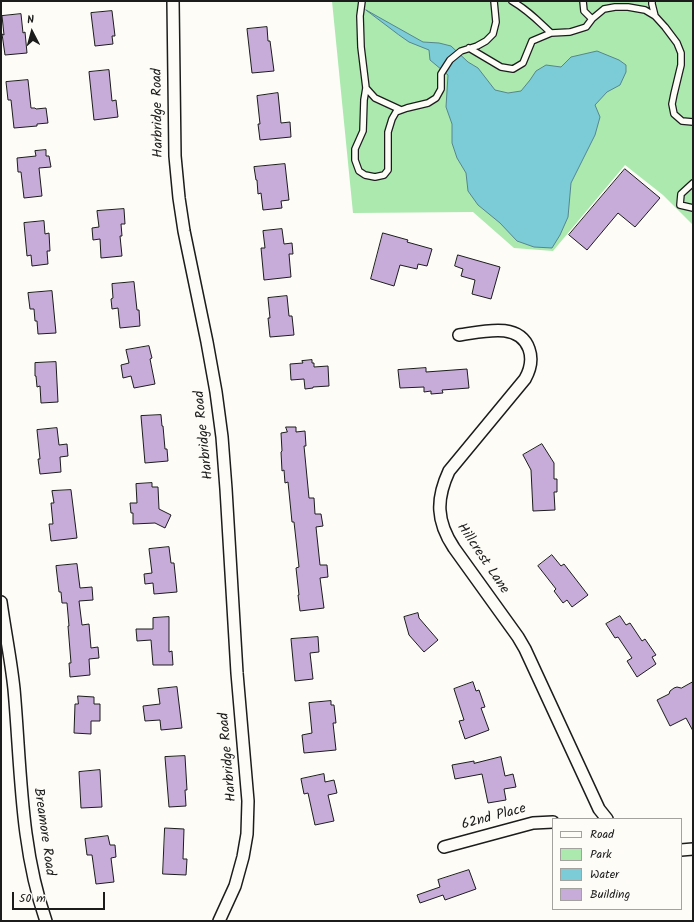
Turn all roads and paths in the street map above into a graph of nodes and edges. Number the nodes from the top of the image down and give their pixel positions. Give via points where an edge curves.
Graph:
1 (173, 1) edge
2 (362, 1) edge
3 (512, 1) edge
4 (583, 1) edge
5 (652, 1) edge
6 (495, 2) edge
7 (655, 16) junction
8 (592, 19) junction
9 (551, 33) junction
10 (469, 48) junction
11 (366, 88) junction
12 (401, 110) junction
13 (693, 122) edge
14 (693, 183) edge
15 (693, 208) edge
16 (459, 335) dead end
17 (1, 602) edge
18 (605, 818) edge
19 (552, 822) edge
20 (444, 847) dead end
21 (693, 849) edge
22 (682, 850) edge
23 (46, 921) edge
24 (219, 921) edge

1 - 24 street, Harbridge Road via 174,156 184,231 212,370 222,437 248,801 245,851 235,886
2 - 11 lane via 360,47
3 - 9 lane via 524,7
4 - 8 lane via 584,10
5 - 7 lane
6 - 10 lane via 496,22 493,34 486,41
7 - 8 lane via 645,10 615,7 604,9
7 - 13 lane via 681,53 681,65 672,104 674,114 682,121
8 - 9 lane via 586,27 570,32
9 - 10 lane via 532,41 523,63 513,69 501,67
10 - 12 lane via 461,50 450,60 441,74 441,89 436,98 428,103
11 - 12 lane via 375,98
11 - 12 lane via 363,131 354,149 359,171 365,175 375,177 384,175 388,170 388,132 396,112
14 - 15 lane via 681,194 680,205
16 - 18 street, Hillcrest Lane via 499,330 516,334 530,351 531,362 525,379 450,471 440,498 443,528 447,539 525,649
17 - 23 street, Breamore Road via 14,688 27,846
19 - 20 street, 62nd Place via 533,823
21 - 22 street

